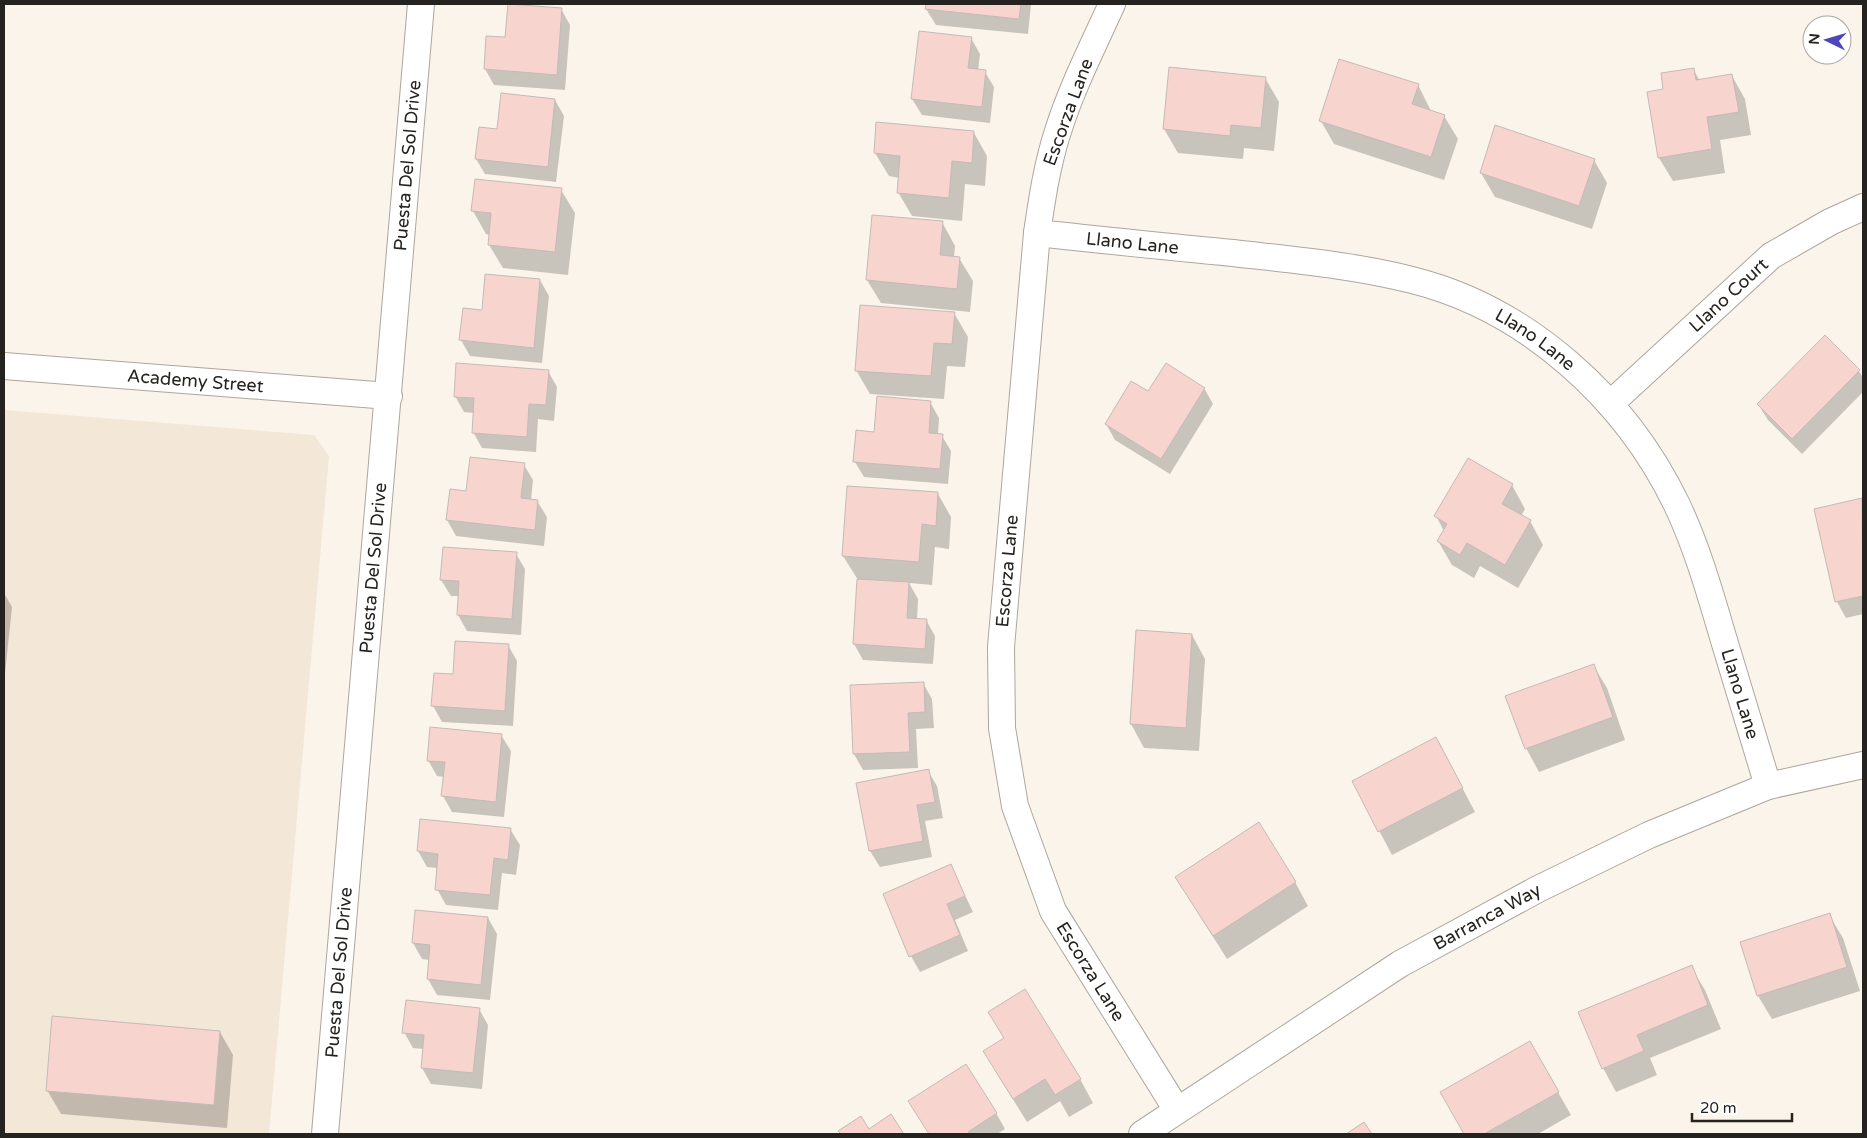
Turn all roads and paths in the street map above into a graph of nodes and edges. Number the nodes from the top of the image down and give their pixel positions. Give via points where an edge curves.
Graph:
1 (421, 4) edge
2 (1112, 4) edge
3 (1863, 207) edge
4 (1036, 233) junction
5 (4, 366) edge
6 (389, 396) junction
7 (1610, 404) junction
8 (1863, 765) edge
9 (1768, 786) junction
10 (1177, 1110) junction
11 (325, 1134) edge
12 (1142, 1134) edge

1 - 6 street, Puesta Del Sol Drive
2 - 4 street, Escorza Lane via 1074,87 1058,132 1045,177
3 - 7 street, Llano Court via 1771,256
4 - 7 street, Llano Lane via 1333,264 1414,280 1472,301 1524,329 1569,363
4 - 10 street, Escorza Lane via 1001,646 1002,728 1015,806 1053,910
5 - 6 street, Academy Street
6 - 11 street, Puesta Del Sol Drive
7 - 9 street, Llano Lane via 1648,455 1677,505 1709,589
8 - 9 street, Barranca Way
9 - 10 street, Barranca Way via 1649,834 1400,964
10 - 12 street, Barranca Way

